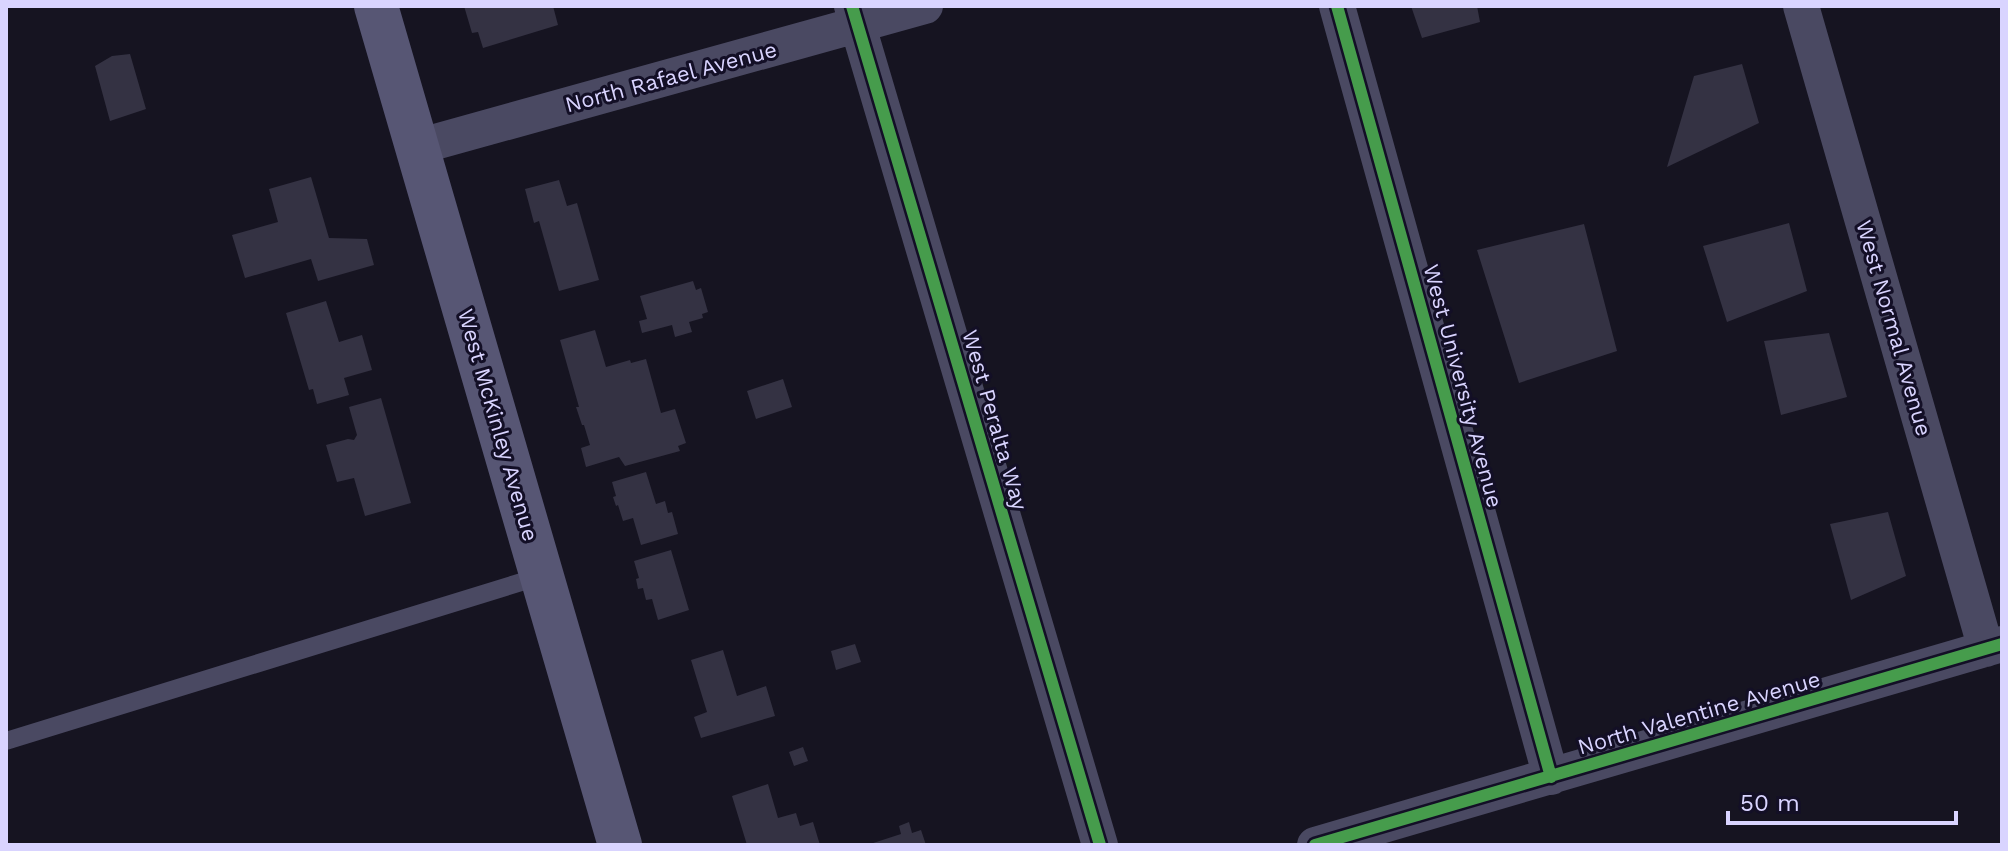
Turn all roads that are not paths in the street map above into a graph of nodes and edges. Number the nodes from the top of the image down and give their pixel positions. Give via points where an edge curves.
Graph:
1 (376, 6) edge
2 (925, 6) edge
3 (1337, 6) edge
4 (1801, 6) edge
5 (854, 16) edge
6 (417, 147) junction
7 (541, 576) junction
8 (1994, 647) edge
9 (6, 741) edge
10 (1551, 777) junction
11 (620, 845) edge
12 (1100, 845) edge
13 (1315, 845) edge

1 - 6 main road, West McKinley Avenue
2 - 5 street, North Rafael Avenue
3 - 10 street, West University Avenue
4 - 8 street, West Normal Avenue
5 - 6 street, North Rafael Avenue
5 - 12 street, West Peralta Way
6 - 7 main road, West McKinley Avenue
7 - 9 lane
7 - 11 main road, West McKinley Avenue
8 - 10 street, North Valentine Avenue
10 - 13 street, North Valentine Avenue

